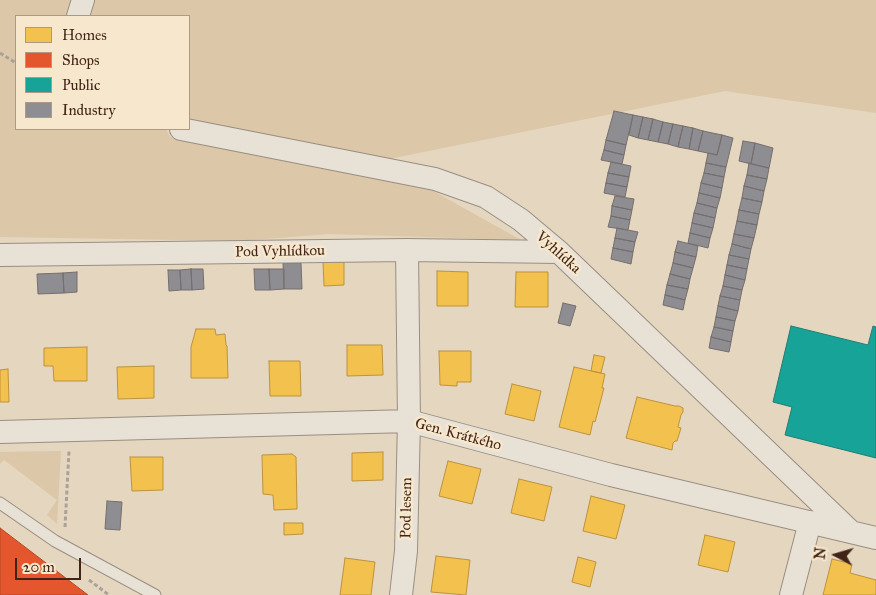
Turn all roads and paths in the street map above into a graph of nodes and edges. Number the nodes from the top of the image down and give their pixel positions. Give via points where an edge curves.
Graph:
1 (83, 0) edge
2 (78, 15) edge
3 (0, 53) edge
4 (15, 62) edge
5 (186, 130) edge
6 (407, 250) junction
7 (559, 252) junction
8 (0, 255) edge
9 (409, 421) junction
10 (71, 430) junction
11 (0, 432) edge
12 (0, 503) edge
13 (810, 522) junction
14 (850, 532) junction
15 (876, 538) edge
16 (64, 545) junction
17 (86, 578) dead end
18 (109, 595) edge
19 (155, 595) edge
20 (401, 595) edge
21 (792, 595) edge

1 - 2 street
3 - 4 path
5 - 7 street, Vyhlídka via 435,178 486,197 521,220
6 - 7 street, Pod Vyhlídkou
6 - 8 street, Pod Vyhlídkou
6 - 9 street, Pod lesem
7 - 14 street, Vyhlídka
9 - 10 street, Gen. Krátkého
9 - 13 street, Gen. Krátkého via 611,475
9 - 20 street, Pod lesem via 406,551
10 - 11 street, Gen. Krátkého
10 - 16 path
12 - 16 lane
13 - 14 street, Gen. Krátkého
13 - 21 street
14 - 15 street, Gen. Krátkého
16 - 19 lane
17 - 18 path

